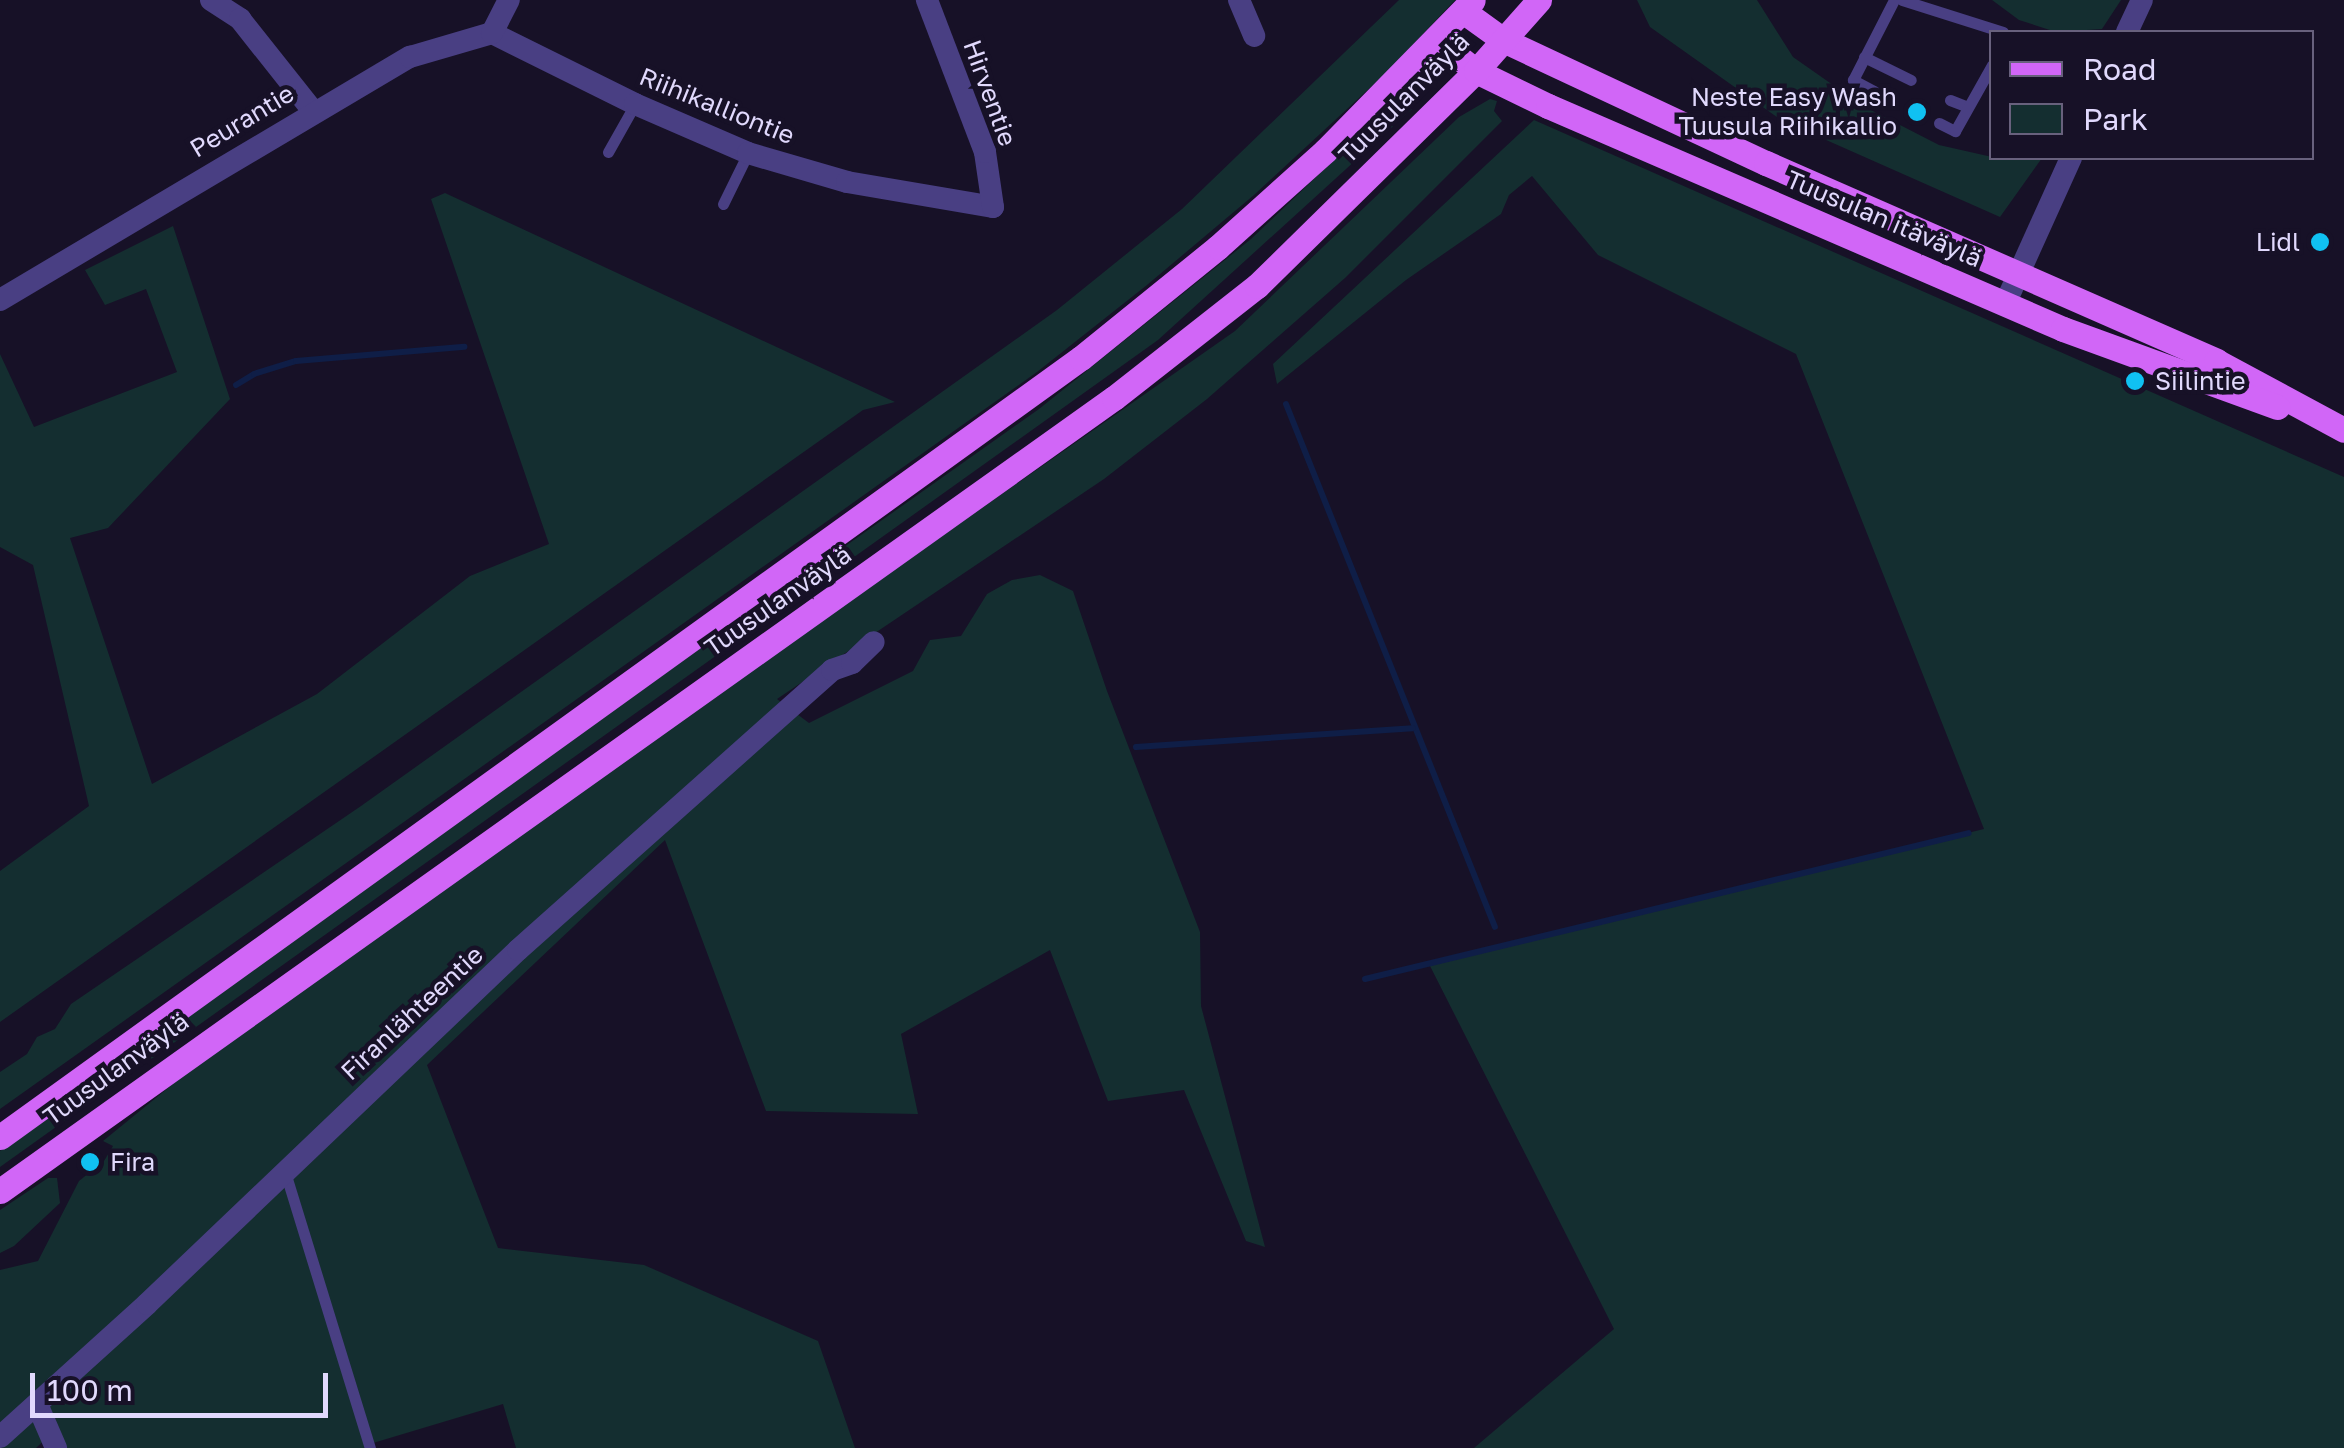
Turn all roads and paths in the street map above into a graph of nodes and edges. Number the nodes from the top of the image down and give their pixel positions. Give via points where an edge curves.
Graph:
1 (210, 0) edge
2 (509, 0) edge
3 (927, 0) edge
4 (1239, 0) edge
5 (1539, 0) edge
6 (1894, 0) edge
7 (1902, 0) edge
8 (2142, 0) edge
9 (1468, 6) edge
10 (1996, 30) edge
11 (2128, 30) edge
12 (492, 33) junction
13 (1254, 36) dead end
14 (1436, 40) junction
15 (1503, 40) junction
16 (1864, 58) junction
17 (1476, 70) junction
18 (1989, 71) edge
19 (1911, 80) dead end
20 (1874, 91) dead end
21 (1950, 100) dead end
22 (634, 104) junction
23 (1968, 107) junction
24 (312, 112) junction
25 (1939, 123) dead end
26 (608, 152) dead end
27 (748, 153) junction
28 (2070, 160) edge
29 (723, 204) dead end
30 (993, 207) joint
31 (2019, 274) junction
32 (0, 300) edge
33 (2005, 304) junction
34 (2334, 426) edge
35 (874, 642) dead end
36 (0, 1137) edge
37 (284, 1172) junction
38 (0, 1190) edge
39 (37, 1404) junction
40 (0, 1437) edge
41 (56, 1448) edge
42 (370, 1448) edge

1 - 24 street via 240,20
2 - 12 street
3 - 30 street, Hirventie via 985,152
4 - 13 street
5 - 15 main road, Tuusulanväylä
6 - 16 lane
7 - 10 lane
8 - 11 street
9 - 14 main road, Tuusulanväylä
9 - 15 main road, Tuusulan itäväylä
12 - 22 street, Riihikalliontie
12 - 24 street, Peurantie via 410,56
14 - 17 main road, Tuusulan itäväylä
14 - 36 main road, Tuusulanväylä via 1218,247 1081,358
15 - 17 main road, Tuusulanväylä
15 - 31 main road, Tuusulan itäväylä
16 - 19 lane
16 - 20 lane via 1853,80
17 - 33 main road, Tuusulan itäväylä
17 - 38 main road, Tuusulanväylä via 1257,286 1114,398
18 - 23 lane
21 - 23 lane
22 - 26 lane
22 - 27 street, Riihikalliontie
23 - 25 lane via 1956,131
24 - 32 street, Peurantie
27 - 29 lane
27 - 30 street, Riihikalliontie via 847,182
28 - 31 street
31 - 33 street
31 - 34 main road, Tuusulan itäväylä via 2216,361
33 - 34 main road, Tuusulan itäväylä via 2206,384
35 - 37 street, Firanlähteentie via 852,663 832,670 518,950
37 - 39 street, Firanlähteentie
37 - 42 lane
39 - 40 street, Firanlähteentie
39 - 41 street

